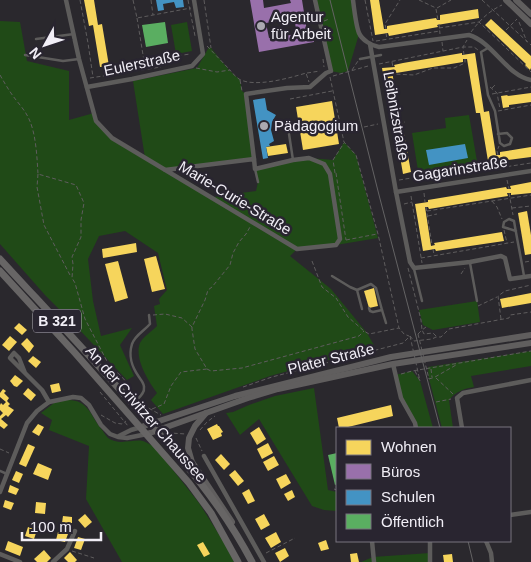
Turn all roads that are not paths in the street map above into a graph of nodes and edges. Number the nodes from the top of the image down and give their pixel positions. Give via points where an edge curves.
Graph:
1 (66, 0) edge
2 (194, 0) edge
3 (315, 0) edge
4 (352, 0) edge
5 (516, 0) edge
6 (505, 2) edge
7 (531, 14) edge
8 (531, 24) edge
9 (74, 34) junction
10 (36, 39) dead end
11 (372, 44) junction
12 (490, 48) junction
13 (25, 55) dead end
14 (381, 55) dead end
15 (372, 56) junction
16 (79, 58) junction
17 (360, 58) road end
18 (531, 80) edge
19 (87, 87) junction
20 (289, 134) dead end
21 (498, 134) junction
22 (254, 159) junction
23 (293, 160) junction
24 (255, 169) junction
25 (165, 170) junction
26 (531, 171) edge
27 (258, 182) dead end
28 (396, 192) junction
29 (516, 231) junction
30 (0, 259) edge
31 (470, 262) junction
32 (414, 268) junction
33 (0, 271) edge
34 (332, 276) dead end
35 (531, 276) edge
36 (524, 277) junction
37 (358, 290) junction
38 (422, 301) dead end
39 (477, 301) dead end
40 (369, 308) dead end
41 (362, 309) dead end
42 (382, 310) junction
43 (149, 316) road end
44 (386, 323) dead end
45 (531, 335) edge
46 (531, 342) edge
47 (392, 361) junction
48 (25, 373) dead end
49 (531, 380) edge
50 (49, 402) junction
51 (133, 404) junction
52 (208, 412) junction
53 (151, 424) junction
54 (141, 427) junction
55 (416, 427) edge
56 (462, 427) edge
57 (156, 430) junction
58 (147, 434) junction
59 (118, 437) junction
60 (204, 456) road end
61 (0, 471) edge
62 (7, 474) junction
63 (0, 492) edge
64 (531, 512) edge
65 (511, 515) edge
66 (75, 531) dead end
67 (372, 542) edge
68 (430, 542) edge
69 (486, 542) edge
70 (0, 554) edge
71 (250, 558) edge
72 (20, 562) edge
73 (53, 562) edge
74 (238, 562) edge
75 (264, 562) edge
76 (374, 562) edge
77 (430, 562) edge
78 (492, 562) edge

1 - 9 street, Marie-Curie-Straße
2 - 19 street, Eulerstraße via 203,54 192,66
3 - 22 street via 331,72 310,87 246,94
4 - 11 street via 359,34
5 - 7 street
6 - 8 street
9 - 10 lane
9 - 16 street, Marie-Curie-Straße
11 - 12 street via 379,47 469,35
11 - 15 street, Leibnizstraße
12 - 18 street via 514,71
12 - 21 lane via 481,52
13 - 16 lane via 62,62
14 - 15 lane
15 - 17 lane
15 - 28 street, Leibnizstraße
16 - 19 street, Marie-Curie-Straße
19 - 25 street, Marie-Curie-Straße via 96,121 112,138
20 - 23 lane
21 - 21 lane via 500,143 504,146 510,144 512,138 507,133
22 - 24 street
22 - 25 street, Marie-Curie-Straße
23 - 24 street
23 - 25 street, Marie-Curie-Straße via 309,158 324,164 330,174 340,239 336,245 297,249
24 - 27 lane
26 - 28 street, Gagarinstraße
28 - 32 street, Gagarinstraße via 410,262
29 - 29 lane via 514,221 508,219 504,222 503,227
29 - 36 lane
30 - 51 main road, An der Crivitzer Chaussee / B 321
31 - 32 street
31 - 36 street via 501,256 506,258 510,279
31 - 39 lane
32 - 38 lane
33 - 54 main road, An der Crivitzer Chaussee / B 321
34 - 37 lane
35 - 36 street
37 - 41 lane
37 - 42 lane via 372,284
40 - 42 lane via 373,312
42 - 44 lane
43 - 51 lane, An der Crivitzer Chaussee via 149,325 136,337 131,350 132,367 144,387
45 - 47 street, Plater Straße
46 - 47 street, Plater Straße
47 - 52 street, Plater Straße via 278,389
47 - 53 street, Plater Straße via 235,396
47 - 55 street via 401,398
48 - 50 street
49 - 56 street via 463,393 457,398
50 - 59 street via 76,396 84,399 107,432
50 - 62 street via 27,423
51 - 53 main road, An der Crivitzer Chaussee / B 321
52 - 57 street, Plater Straße
52 - 71 street, B 321 via 190,435 188,448 192,462 226,512
53 - 54 street, Plater Straße
53 - 57 main road, An der Crivitzer Chaussee / B 321
54 - 58 main road, An der Crivitzer Chaussee / B 321
54 - 59 street
57 - 58 street, Plater Straße
57 - 71 main road, An der Crivitzer Chaussee / B 321 via 215,501
58 - 59 street
58 - 74 main road, An der Crivitzer Chaussee / B 321 via 206,505
60 - 75 street, An der Crivitzer Chaussee
61 - 62 lane
62 - 63 street
64 - 65 street
66 - 73 street via 67,549
67 - 76 street
68 - 77 street
69 - 78 street
70 - 72 street

